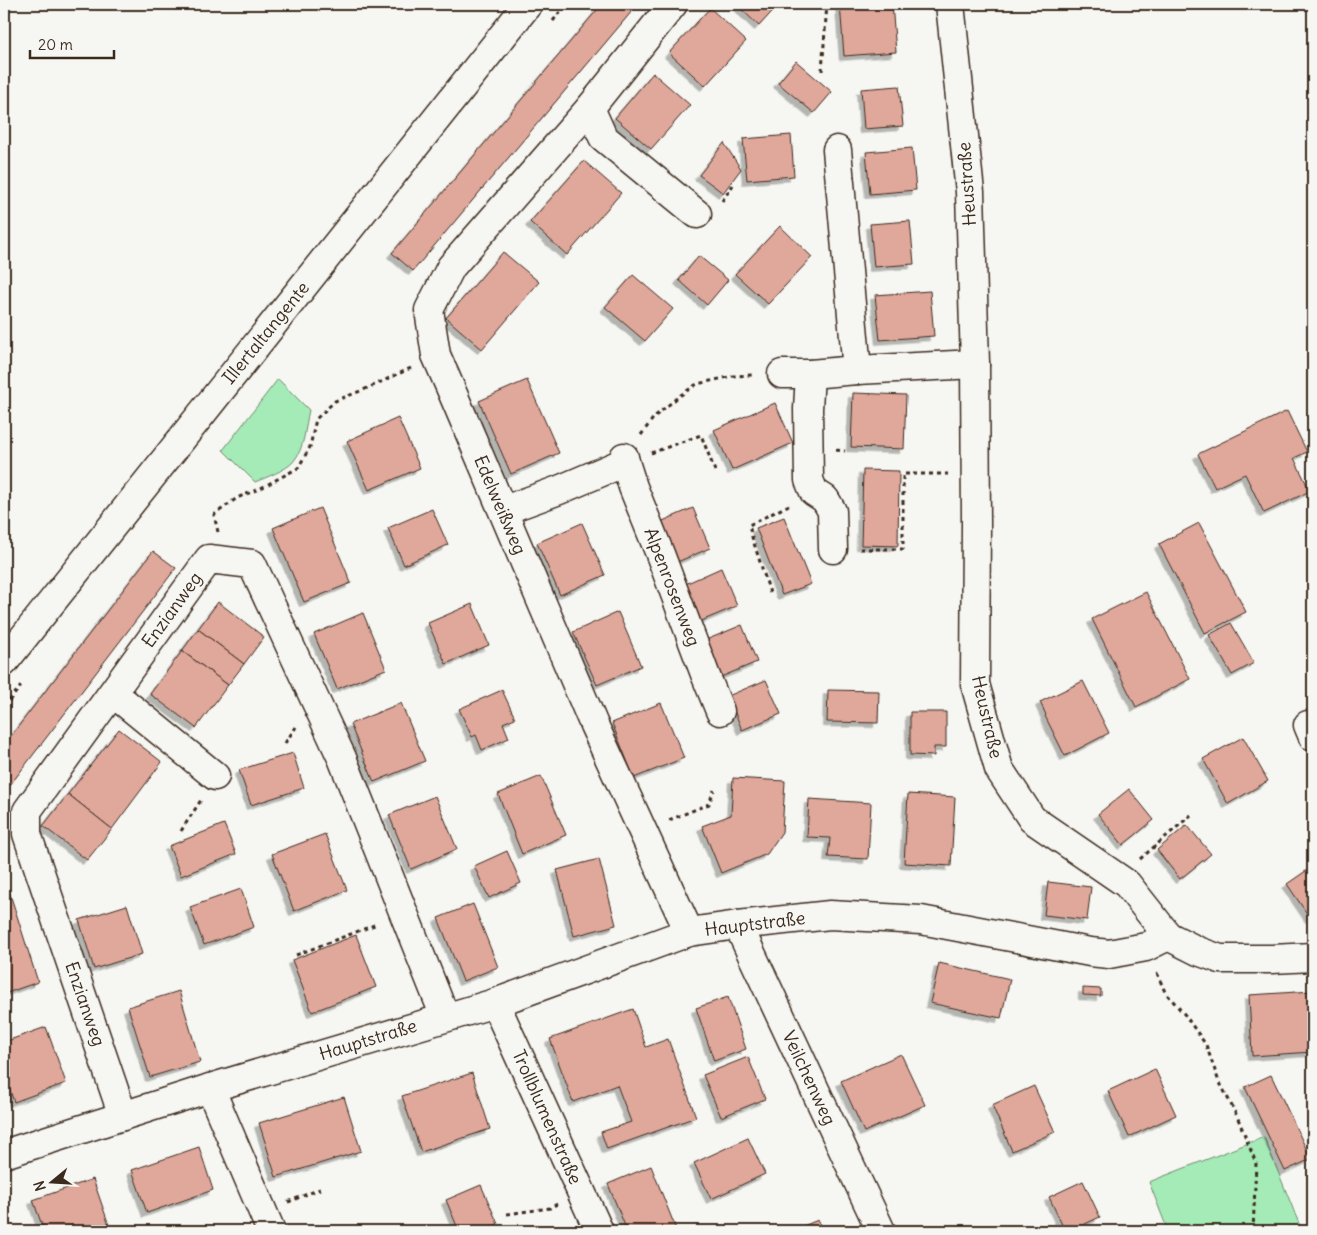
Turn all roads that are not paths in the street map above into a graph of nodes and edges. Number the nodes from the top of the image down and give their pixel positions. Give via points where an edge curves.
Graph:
1 (528, 4) edge
2 (673, 4) edge
3 (950, 4) edge
4 (590, 108) junction
5 (837, 150) dead end
6 (696, 214) dead end
7 (975, 364) junction
8 (857, 370) junction
9 (782, 374) road end
10 (810, 374) junction
11 (501, 506) junction
12 (833, 549) road end
13 (4, 662) edge
14 (112, 693) junction
15 (720, 711) dead end
16 (215, 776) road end
17 (738, 925) junction
18 (689, 932) junction
19 (1157, 942) junction
20 (1313, 957) edge
21 (495, 1003) junction
22 (445, 1017) junction
23 (210, 1088) junction
24 (123, 1116) junction
25 (4, 1154) edge
26 (267, 1222) edge
27 (599, 1231) edge
28 (881, 1231) edge

1 - 13 street, Illertaltangente
2 - 4 street, Edelweißweg
3 - 7 street, Heustraße via 970,192
4 - 6 street via 603,137
4 - 11 street, Edelweißweg via 451,267 429,310 436,355
5 - 8 street
7 - 8 street
7 - 19 street, Heustraße via 975,684 999,769 1032,818 1128,884
8 - 10 street
9 - 10 street
10 - 12 street via 809,480 814,492 825,499 832,511
11 - 15 street, Alpenrosenweg via 510,508 559,490 624,460
11 - 18 street, Edelweißweg via 594,725
14 - 16 street
14 - 22 street, Enzianweg via 209,559 252,564 342,758
14 - 24 street, Enzianweg via 28,811 27,834
17 - 18 street, Hauptstraße
17 - 19 street, Hauptstraße via 830,914 920,920 1109,954
17 - 28 street, Veilchenweg
18 - 21 street, Hauptstraße
19 - 20 street via 1220,959
21 - 22 street, Hauptstraße
21 - 27 street, Trollblumenstraße
22 - 23 street, Hauptstraße
23 - 24 street, Hauptstraße
23 - 26 street
24 - 25 street, Hauptstraße

